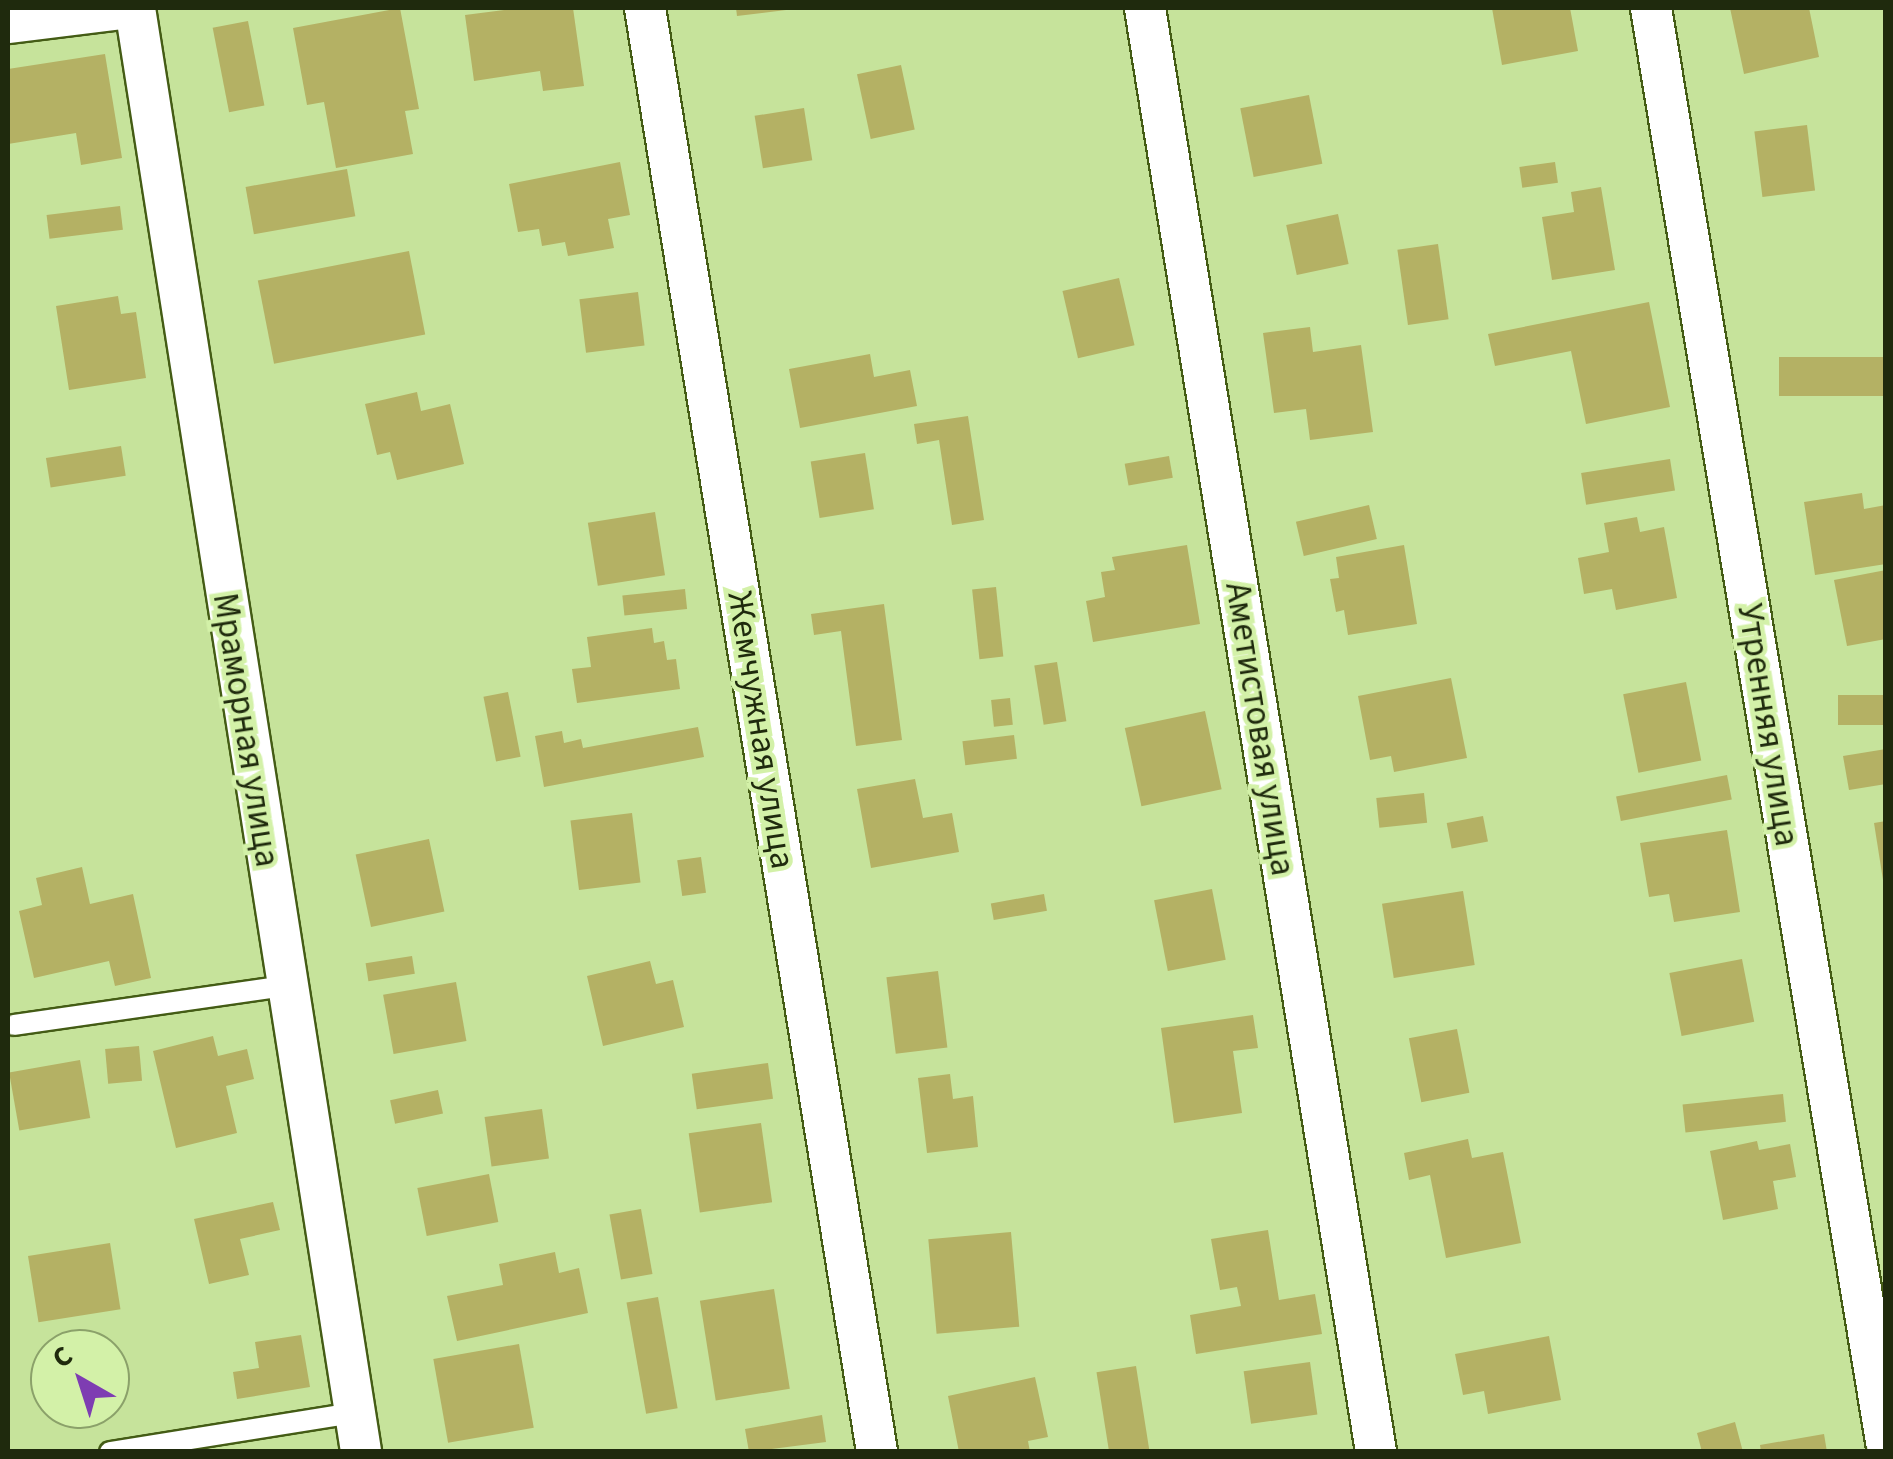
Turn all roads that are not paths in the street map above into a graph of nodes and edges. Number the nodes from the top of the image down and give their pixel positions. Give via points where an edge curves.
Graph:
1 (133, 8) edge
2 (645, 8) edge
3 (1144, 8) edge
4 (1651, 8) edge
5 (8, 23) edge
6 (286, 986) junction
7 (14, 1024) dead end
8 (357, 1432) edge
9 (1886, 1442) edge
10 (110, 1452) edge
11 (878, 1452) edge
12 (1376, 1452) edge

1 - 5 street
1 - 6 street, Мраморная улица
2 - 11 street, Жемчужная улица
3 - 12 street, Аметистовая улица
4 - 9 street, Утренняя улица
6 - 7 lane
6 - 8 street, Мраморная улица
8 - 10 lane

